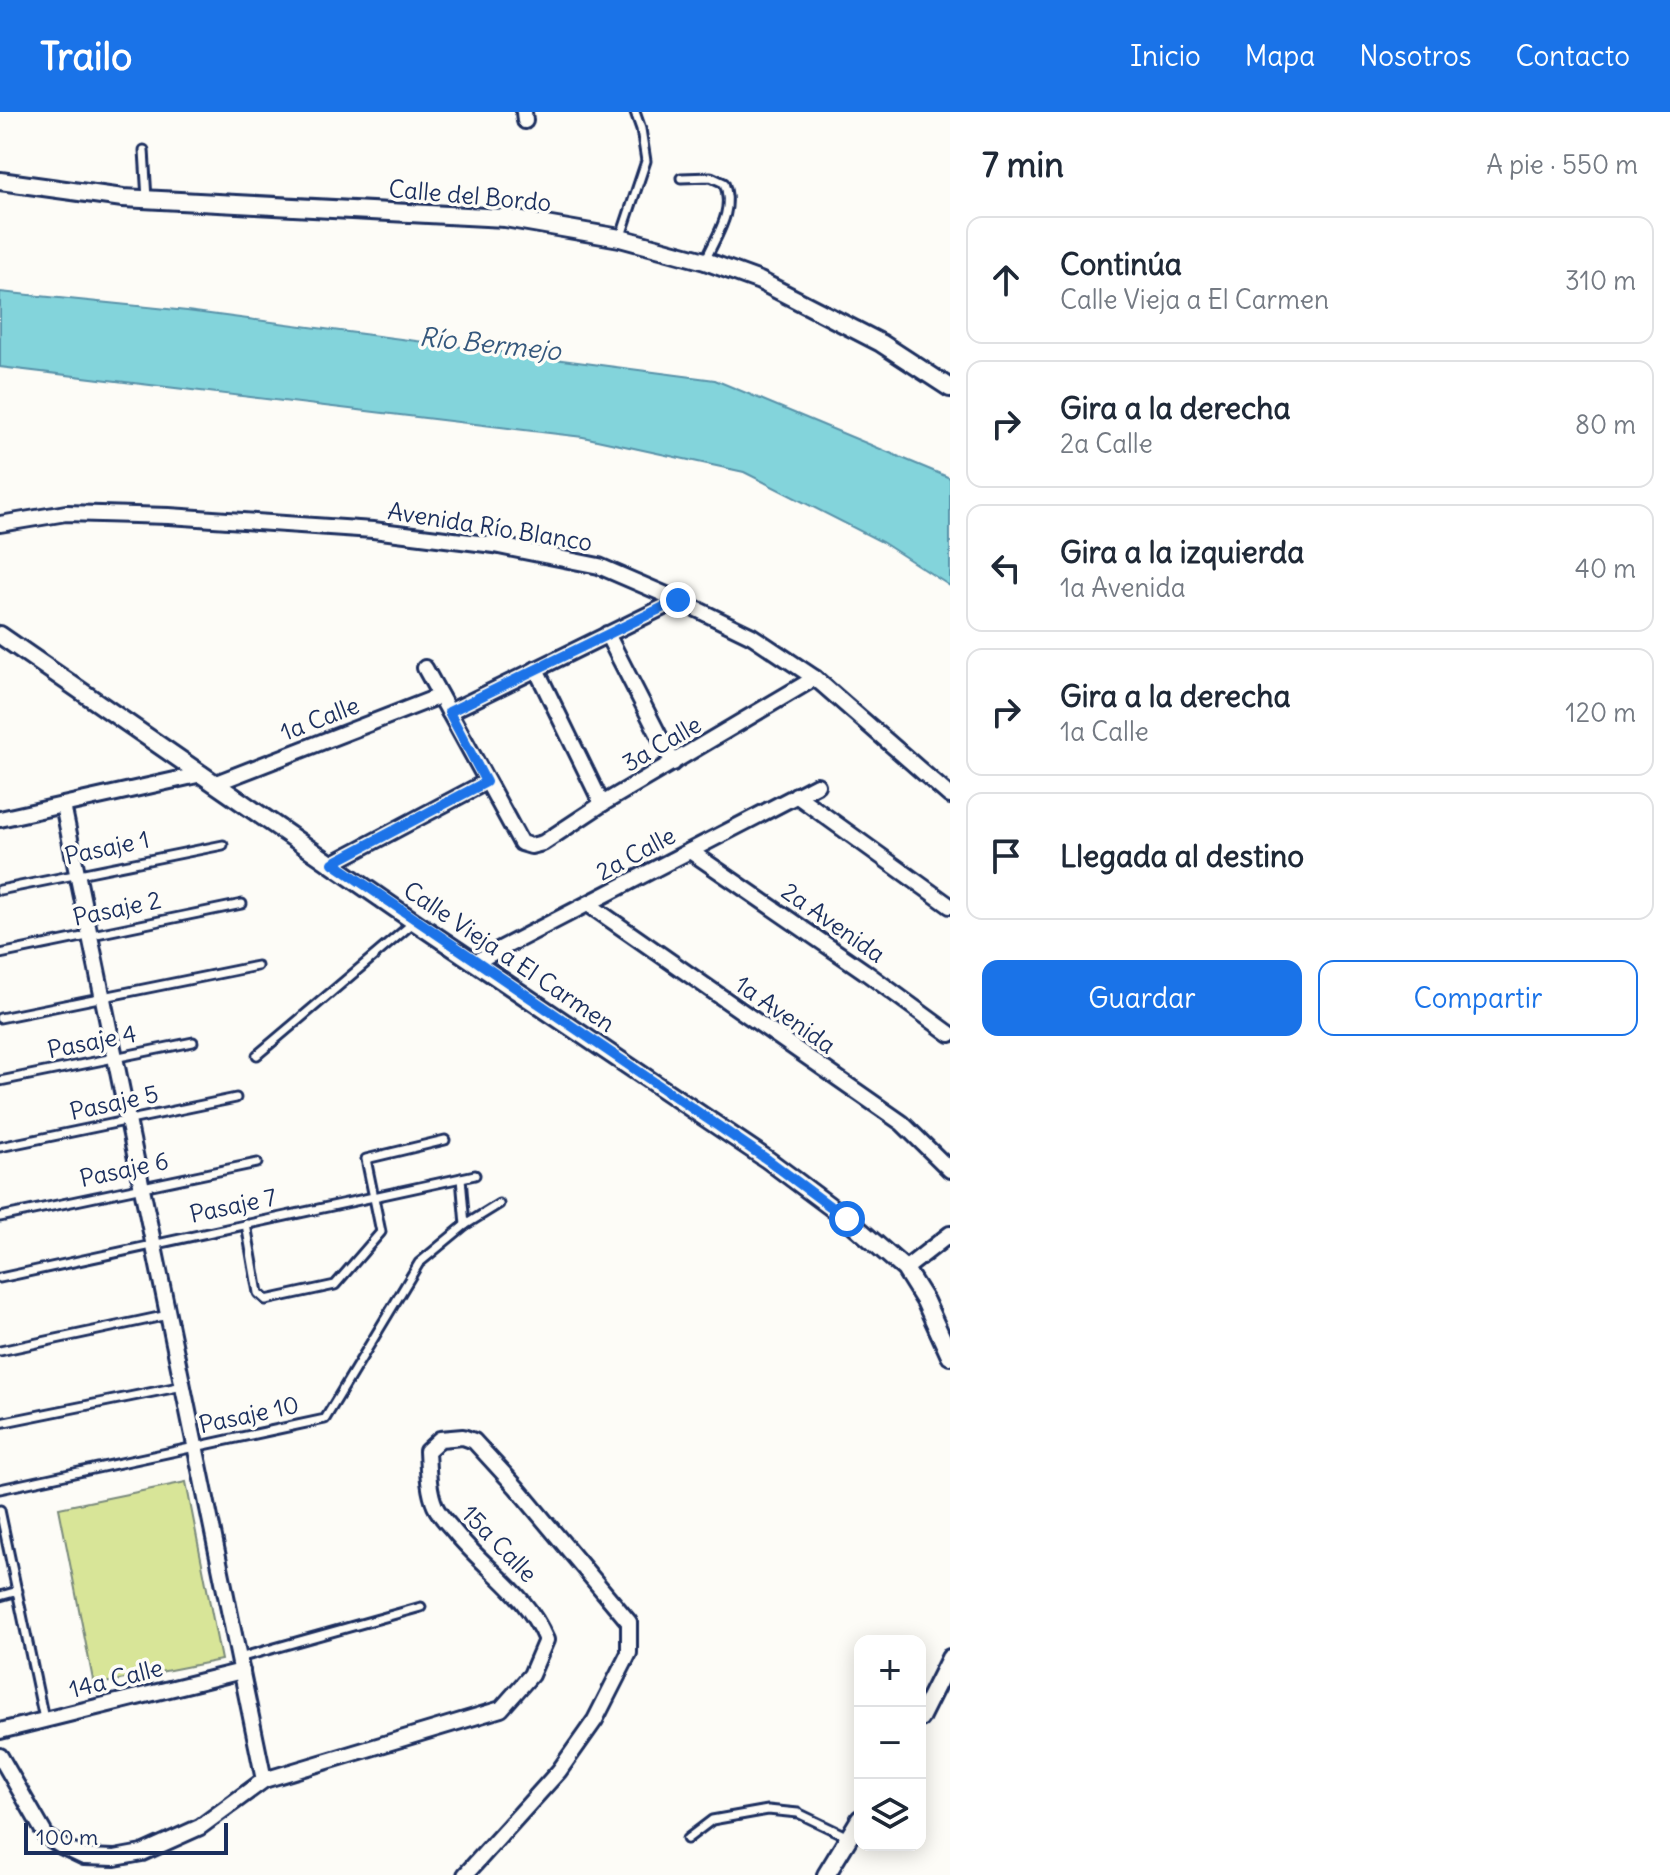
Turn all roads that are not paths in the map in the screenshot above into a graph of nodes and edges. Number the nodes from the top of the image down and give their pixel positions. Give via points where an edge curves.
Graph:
1 (635, 112) edge
2 (144, 150) dead end
3 (681, 178) dead end
4 (0, 181) edge
5 (147, 199) junction
6 (620, 238) junction
7 (705, 261) junction
8 (950, 388) edge
9 (0, 524) edge
10 (678, 600) junction
11 (607, 634) junction
12 (0, 635) edge
13 (425, 668) dead end
14 (536, 669) junction
15 (815, 678) junction
16 (440, 696) junction
17 (449, 712) junction
18 (673, 763) junction
19 (209, 778) junction
20 (486, 782) junction
21 (817, 785) dead end
22 (796, 795) junction
23 (950, 796) edge
24 (602, 804) junction
25 (63, 805) junction
26 (0, 819) edge
27 (223, 845) dead end
28 (690, 851) junction
29 (333, 863) junction
30 (77, 875) junction
31 (0, 890) edge
32 (242, 904) dead end
33 (588, 904) junction
34 (950, 906) edge
35 (415, 922) junction
36 (90, 935) junction
37 (0, 954) edge
38 (475, 962) junction
39 (257, 966) dead end
40 (103, 997) junction
41 (0, 1018) edge
42 (950, 1034) edge
43 (193, 1042) dead end
44 (257, 1055) dead end
45 (115, 1057) junction
46 (0, 1081) edge
47 (236, 1098) dead end
48 (128, 1120) junction
49 (445, 1140) dead end
50 (0, 1147) edge
51 (257, 1163) dead end
52 (950, 1170) edge
53 (475, 1175) dead end
54 (461, 1178) junction
55 (142, 1187) junction
56 (374, 1196) junction
57 (499, 1204) dead end
58 (0, 1217) edge
59 (246, 1224) junction
60 (465, 1225) junction
61 (950, 1234) edge
62 (153, 1244) junction
63 (905, 1269) junction
64 (0, 1278) edge
65 (168, 1315) junction
66 (0, 1351) edge
67 (950, 1356) edge
68 (183, 1386) junction
69 (0, 1423) edge
70 (196, 1448) junction
71 (0, 1489) edge
72 (0, 1510) edge
73 (18, 1591) junction
74 (0, 1596) edge
75 (421, 1607) dead end
76 (950, 1658) edge
77 (240, 1665) junction
78 (926, 1707) edge
79 (45, 1720) junction
80 (0, 1731) edge
81 (0, 1756) edge
82 (264, 1780) junction
83 (854, 1829) edge
84 (849, 1837) junction
85 (687, 1839) dead end
86 (465, 1875) edge
87 (826, 1875) edge

1 - 6 lane via 646,161
2 - 5 lane
3 - 7 lane via 711,177 724,183 729,197
4 - 5 street, Calle del Bordo
5 - 6 street, Calle del Bordo via 505,218
6 - 7 street, Calle del Bordo
7 - 8 street, Calle del Bordo via 760,281 881,343
9 - 10 street, Avenida Río Blanco via 66,513 373,530 494,545 599,566
10 - 11 street
10 - 15 street, Avenida Río Blanco via 752,636
11 - 14 street
11 - 18 street
12 - 19 street, Calle Vieja a El Carmen
13 - 16 street
14 - 17 street
14 - 24 street
15 - 18 street, 3a Calle
15 - 23 street, Avenida Río Blanco
16 - 17 street
16 - 19 street, 1a Calle
17 - 20 street
18 - 24 street, 3a Calle
19 - 25 street, 1a Calle
19 - 29 street, Calle Vieja a El Carmen
20 - 24 street, 3a Calle via 521,843 531,846
20 - 29 street
21 - 22 street, 2a Calle
22 - 28 street, 2a Calle
22 - 34 street
25 - 26 street, 1a Calle
25 - 30 street
27 - 30 lane, Pasaje 1
28 - 33 street, 2a Calle
28 - 42 street, 2a Avenida
29 - 35 street, Calle Vieja a El Carmen
30 - 31 lane, Pasaje 1
30 - 36 street
32 - 36 lane, Pasaje 2
33 - 38 street, 2a Calle
33 - 52 street, 1a Avenida via 902,1123
35 - 38 street, Calle Vieja a El Carmen
35 - 44 lane
36 - 37 lane, Pasaje 2
36 - 40 street
38 - 63 street, Calle Vieja a El Carmen via 768,1160
39 - 40 lane
40 - 41 lane
40 - 45 street
43 - 45 lane, Pasaje 4
45 - 46 lane, Pasaje 4
45 - 48 street
47 - 48 lane, Pasaje 5
48 - 50 lane, Pasaje 5
48 - 55 street
49 - 56 lane via 366,1159
51 - 55 lane, Pasaje 6
53 - 54 lane, Pasaje 7
54 - 56 lane, Pasaje 7
54 - 60 lane
55 - 58 lane, Pasaje 6
55 - 62 street
56 - 59 lane, Pasaje 7
56 - 59 lane via 381,1232 335,1285 278,1299 266,1300 258,1293
57 - 60 lane, Pasaje 10
59 - 62 lane, Pasaje 7
60 - 70 lane, Pasaje 10 via 419,1263 325,1419
61 - 63 street
62 - 64 lane, Pasaje 7
62 - 65 street
63 - 67 street, Calle Vieja a El Carmen
65 - 66 lane
65 - 68 street
68 - 69 lane
68 - 70 street
70 - 71 lane, Pasaje 10
70 - 77 street
72 - 73 lane
73 - 74 lane
73 - 79 lane
75 - 77 lane
76 - 78 street
77 - 79 street, 14a Calle
77 - 82 street
79 - 80 street, 14a Calle
81 - 82 street, 15a Calle via 46,1836 84,1857 142,1853 200,1827
82 - 86 street, 15a Calle via 501,1709 531,1675 546,1640 536,1618 519,1595 473,1555 435,1507 427,1451 440,1439 474,1441 629,1622 629,1653 595,1720 559,1771
83 - 84 street
84 - 85 lane via 798,1813 768,1810 712,1820
84 - 87 street

